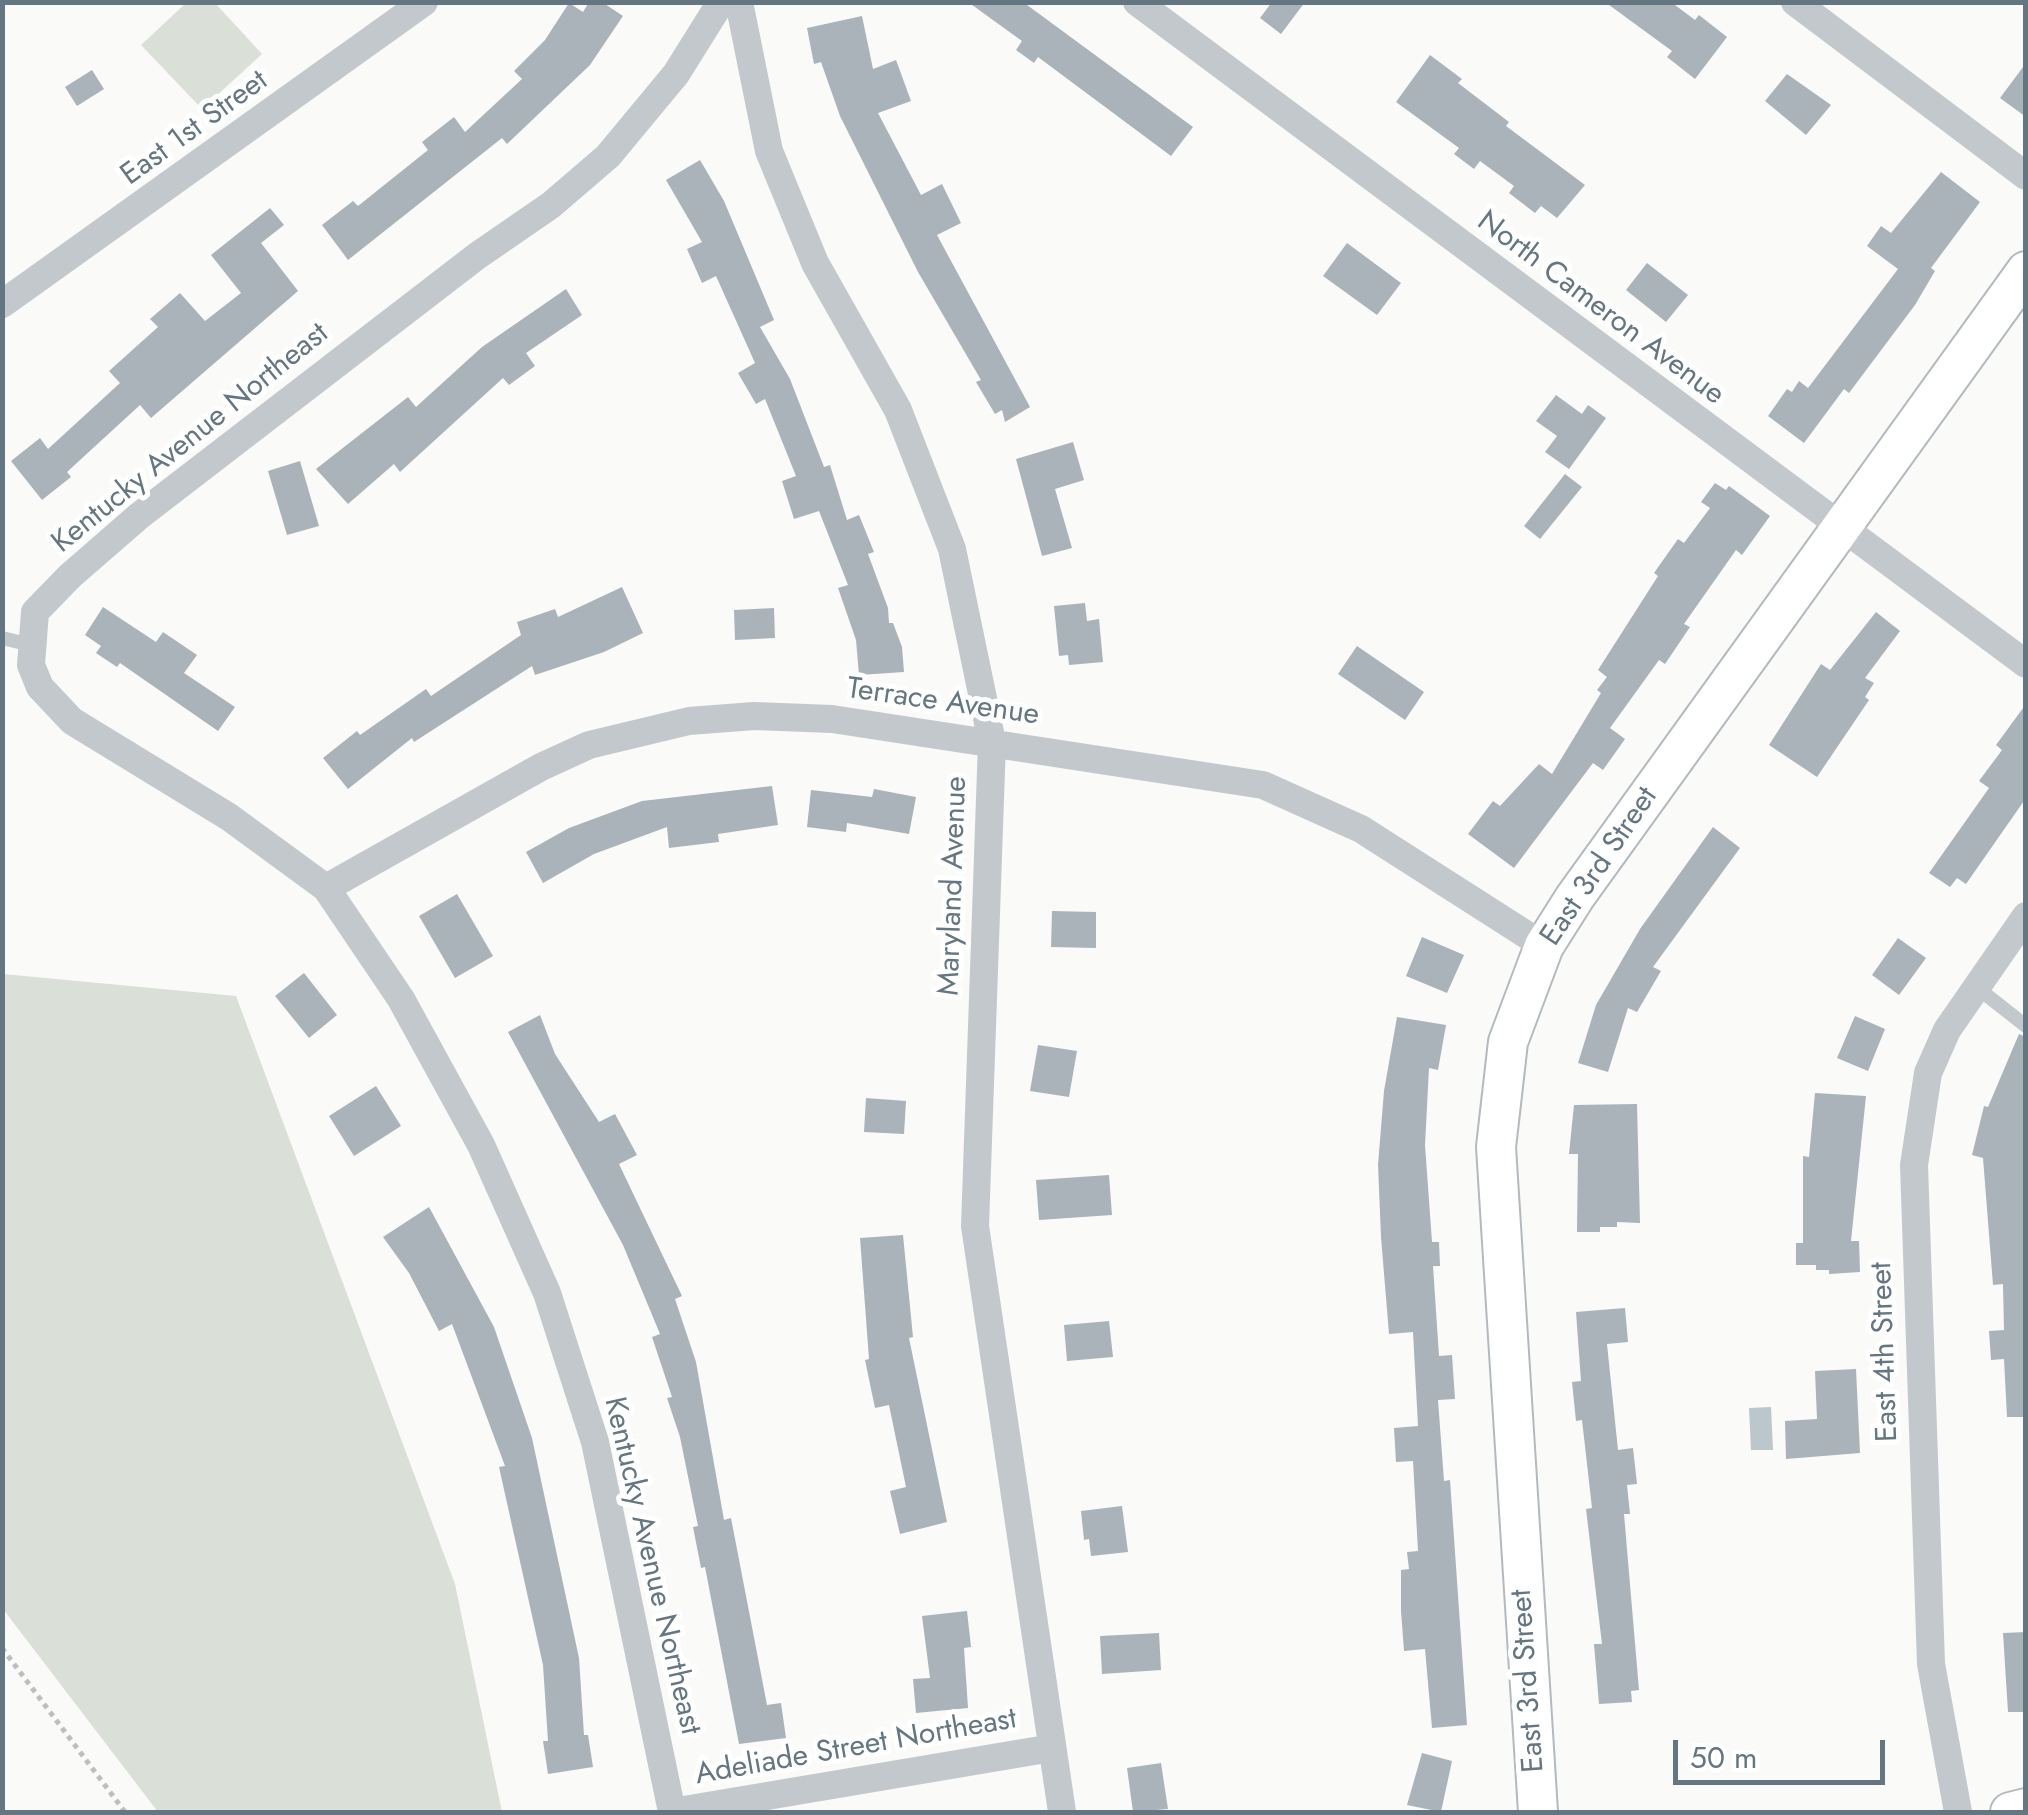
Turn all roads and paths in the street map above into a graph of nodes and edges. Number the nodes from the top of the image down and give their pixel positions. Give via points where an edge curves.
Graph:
1 (424, 2) edge
2 (722, 2) edge
3 (739, 2) edge
4 (1137, 2) edge
5 (1795, 2) edge
6 (2026, 176) edge
7 (2026, 271) edge
8 (2, 304) edge
9 (1840, 529) junction
10 (2, 638) edge
11 (31, 645) junction
12 (2026, 664) edge
13 (992, 742) junction
14 (326, 888) junction
15 (2026, 916) edge
16 (1544, 946) junction
17 (1974, 986) junction
18 (2026, 1026) edge
19 (2, 1648) edge
20 (1052, 1748) junction
21 (2026, 1808) edge
22 (125, 1812) edge
23 (672, 1812) edge
24 (1062, 1812) edge
25 (1538, 1812) edge
26 (1958, 1812) edge
27 (2010, 1812) edge

1 - 8 street, East 1st Street
2 - 11 street, Kentucky Avenue Northeast via 676,74 608,156 139,516 35,612
3 - 13 street, Maryland Avenue via 769,151 815,263 898,410 952,549
4 - 9 street, North Cameron Avenue
5 - 6 street
7 - 9 street, East 3rd Street
9 - 12 street, North Cameron Avenue
9 - 16 street, East 3rd Street
10 - 11 lane
11 - 14 street, Kentucky Avenue Northeast via 40,686 72,720 229,817
13 - 14 street, Terrace Avenue via 832,719 754,716 638,730 541,767
13 - 16 street, Terrace Avenue via 1263,785 1361,830
13 - 20 street, Maryland Avenue via 976,1226
14 - 23 street, Kentucky Avenue Northeast via 401,999 454,1096 547,1293 595,1442
15 - 17 street, East 4th Street
16 - 25 street, East 3rd Street via 1508,1042 1496,1147
17 - 18 lane
17 - 26 street, East 4th Street via 1928,1073 1914,1164 1931,1664
19 - 22 path
20 - 23 street, Adeliade Street Northeast
20 - 24 street, Maryland Avenue
21 - 27 street

